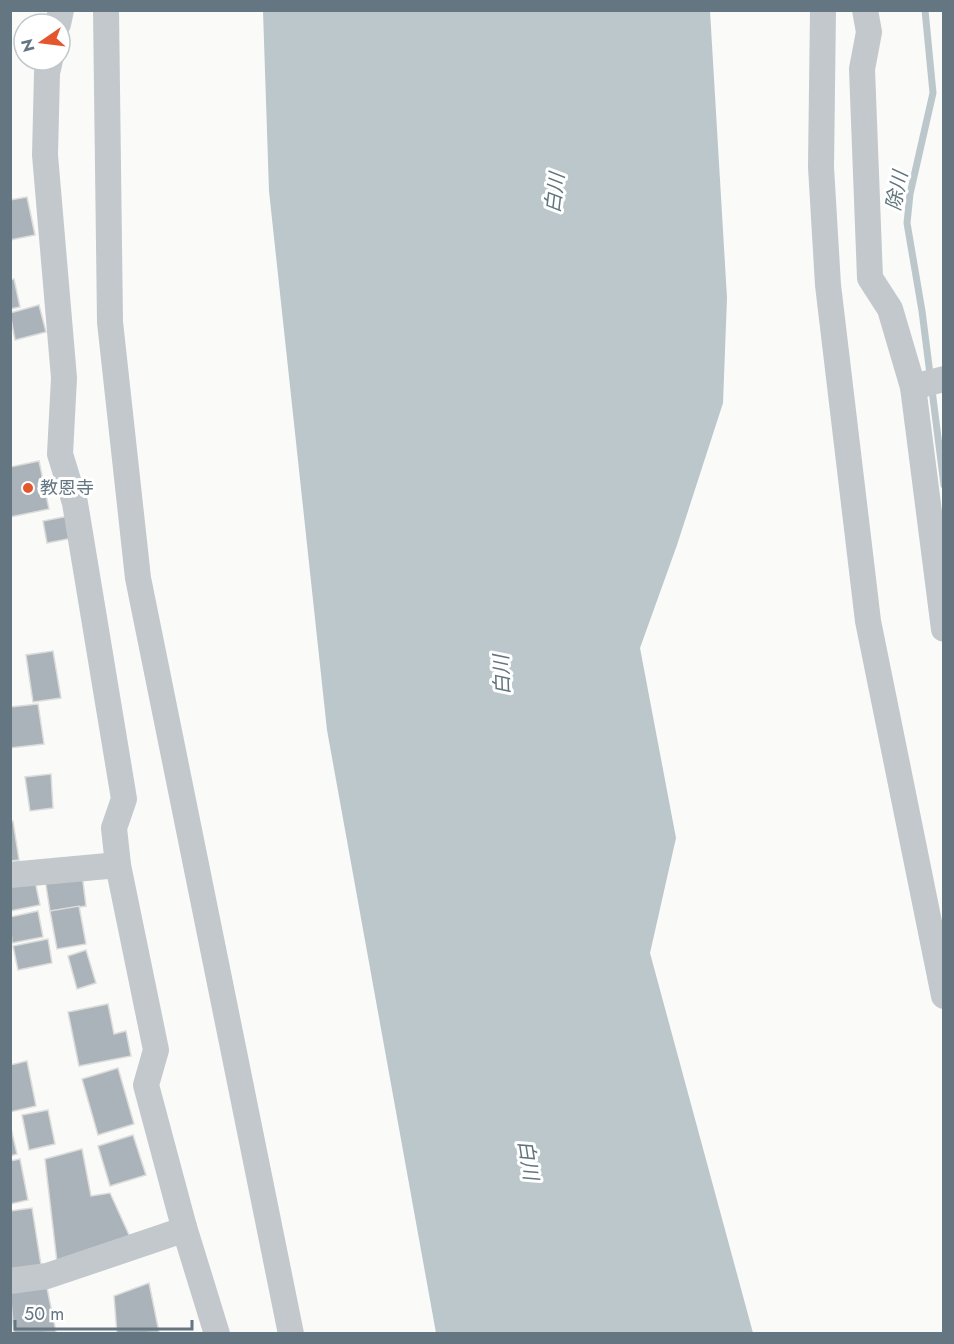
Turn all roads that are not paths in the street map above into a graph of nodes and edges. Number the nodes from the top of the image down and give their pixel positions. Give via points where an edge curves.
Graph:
1 (106, 10) edge
2 (823, 10) edge
3 (865, 10) edge
4 (47, 72) edge
5 (944, 379) edge
6 (913, 387) junction
7 (944, 629) edge
8 (118, 865) junction
9 (10, 875) edge
10 (944, 996) edge
11 (184, 1227) junction
12 (10, 1281) edge
13 (204, 1288) junction
14 (217, 1334) edge
15 (232, 1334) edge
16 (291, 1334) edge

1 - 16 street via 110,322 138,578
2 - 10 street via 820,167 828,285 868,621
3 - 6 street via 869,32 862,69 870,278 890,309
4 - 8 street via 45,155 64,378 60,454 75,503 124,799 114,828
5 - 6 street
6 - 7 street
8 - 9 street
8 - 11 street via 156,1050 146,1086
11 - 12 street via 47,1276
11 - 13 street
13 - 14 street
13 - 15 street

